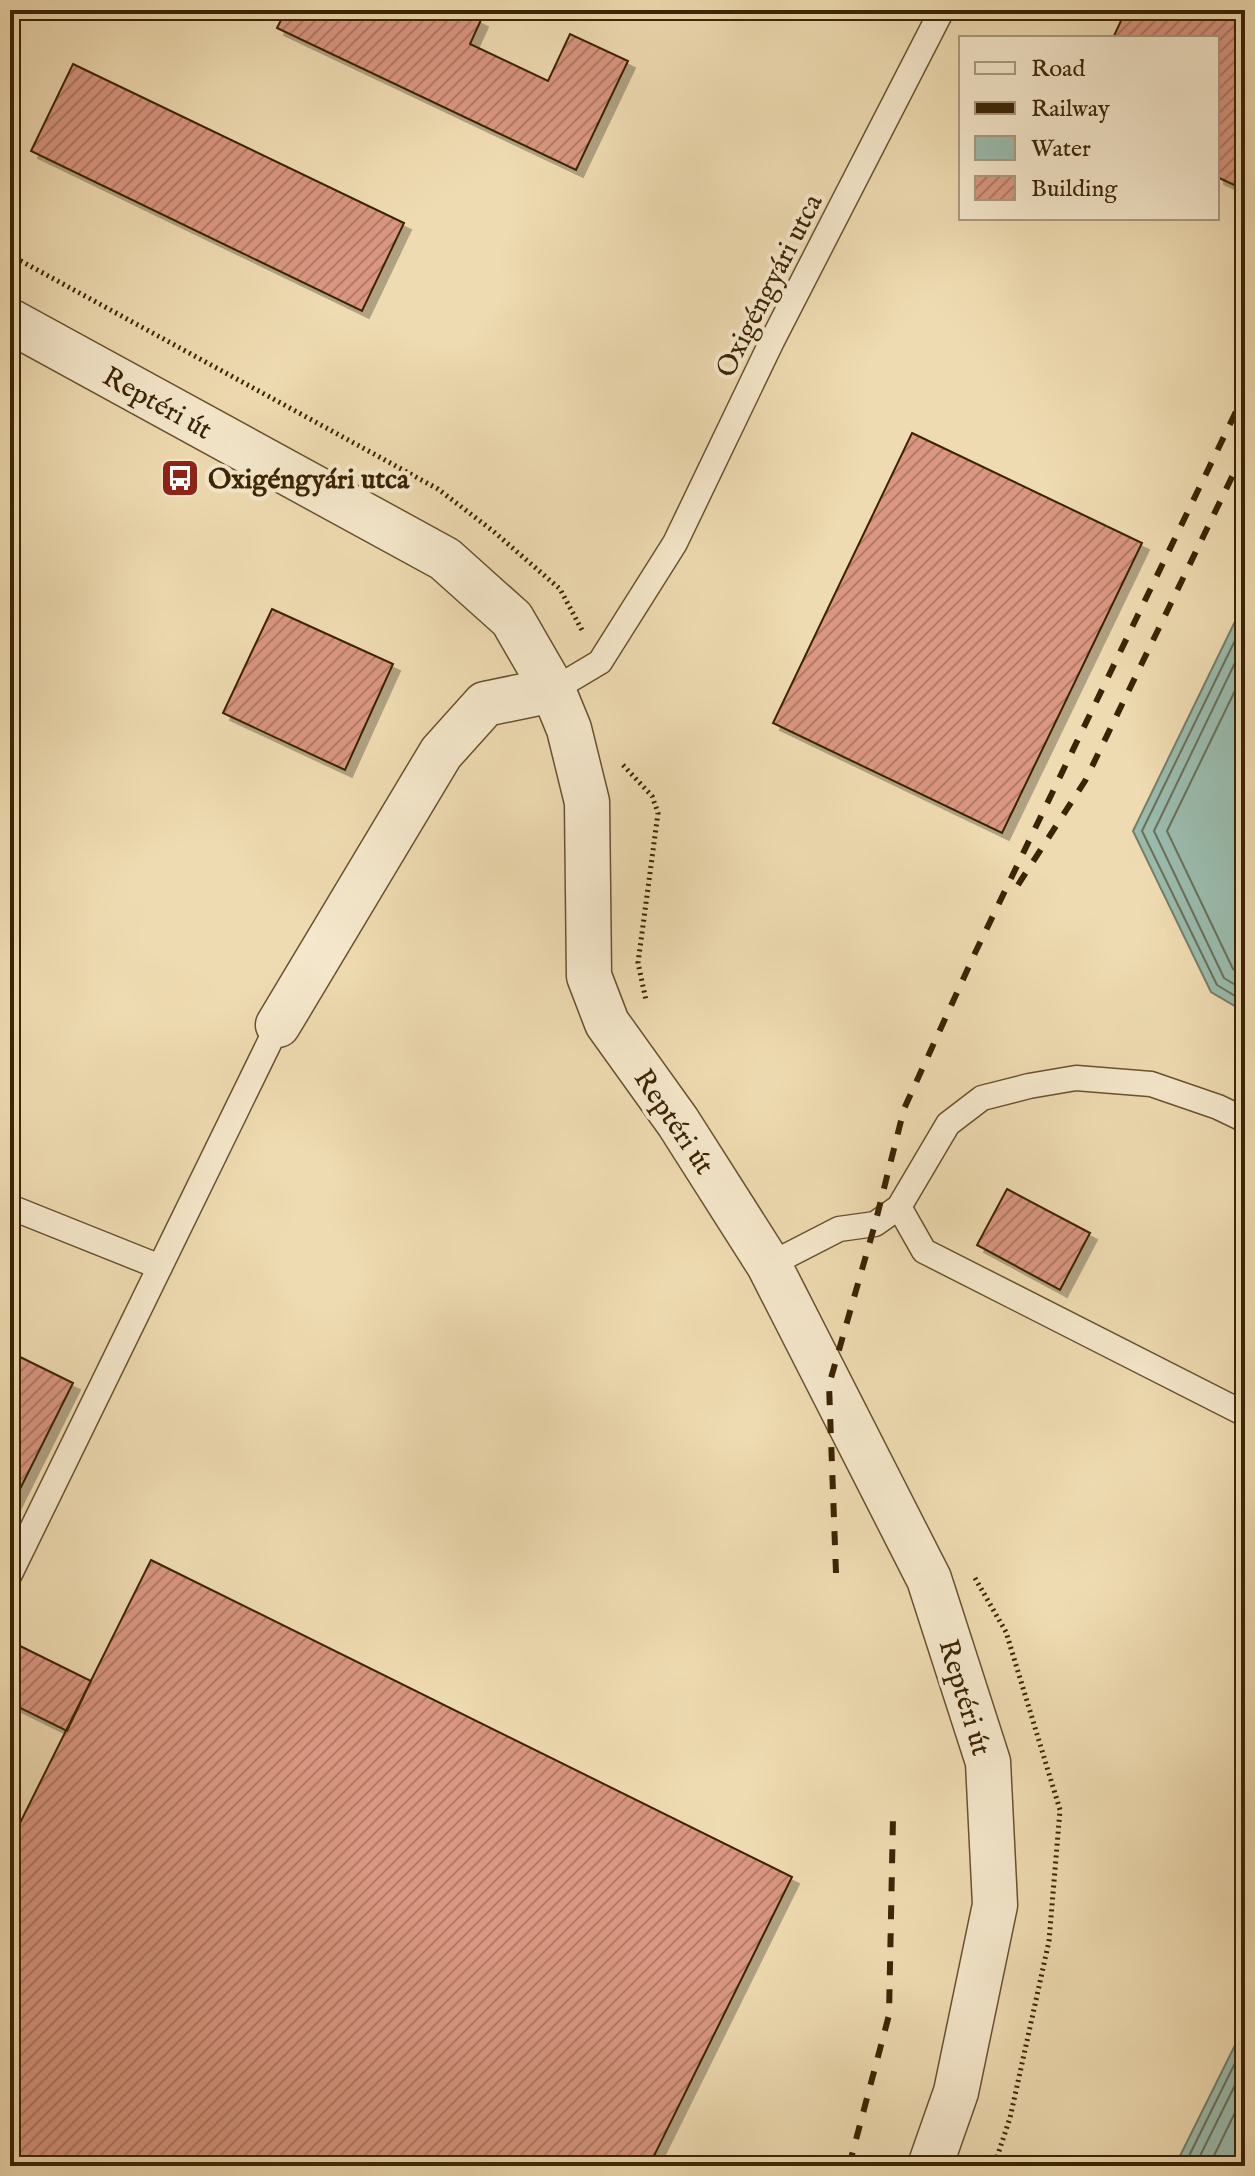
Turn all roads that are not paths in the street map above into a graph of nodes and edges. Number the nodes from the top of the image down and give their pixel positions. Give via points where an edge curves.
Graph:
1 (942, 10) edge
2 (10, 321) edge
3 (553, 690) junction
4 (278, 1025) joint
5 (1245, 1120) edge
6 (10, 1207) edge
7 (899, 1207) junction
8 (769, 1265) junction
9 (160, 1267) junction
10 (1245, 1414) edge
11 (10, 1574) edge
12 (930, 2166) edge

1 - 3 lane, Oxigéngyári utca via 675,543 600,662
2 - 3 street, Reptéri út via 445,559 512,619
3 - 4 street via 485,704 441,753
3 - 8 street, Reptéri út via 587,802 589,976 607,1023
4 - 9 lane
5 - 7 lane via 1151,1084 1076,1078 1029,1086 982,1098 948,1124
6 - 9 lane
7 - 8 lane via 875,1224 839,1229
7 - 10 lane via 924,1251
8 - 12 street, Reptéri út via 929,1579 988,1762 995,1905 956,2092
9 - 11 lane

